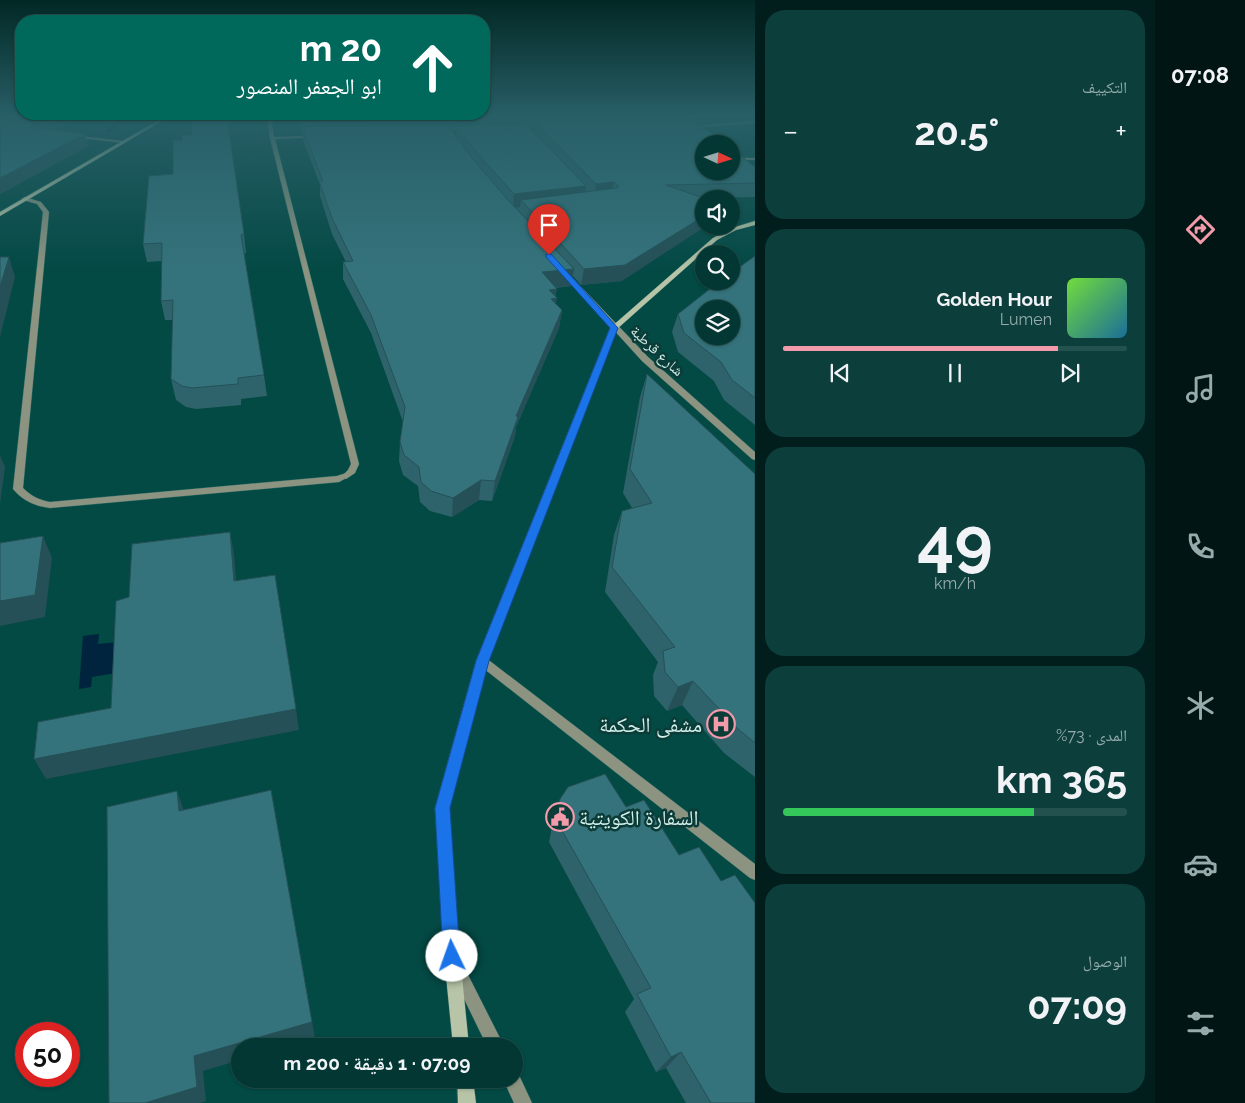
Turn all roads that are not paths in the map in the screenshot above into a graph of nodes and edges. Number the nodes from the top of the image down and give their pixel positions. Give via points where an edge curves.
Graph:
1 (77, 168) edge
2 (280, 168) edge
3 (25, 199) junction
4 (0, 214) edge
5 (755, 223) edge
6 (555, 262) edge
7 (614, 328) junction
8 (755, 457) edge
9 (482, 661) junction
10 (755, 874) edge
11 (452, 956) junction
12 (460, 1038) edge
13 (492, 1038) edge
14 (466, 1088) edge
15 (516, 1088) edge
16 (467, 1103) edge
17 (524, 1103) edge

1 - 3 main road
2 - 3 street via 355,464 352,471 339,479 50,505 25,498 18,489 46,212 39,203
3 - 4 main road
5 - 7 main road via 715,239
6 - 7 street, شارع قرطبة
7 - 8 street, شارع قرطبة
7 - 9 main road
9 - 10 street
9 - 11 main road via 442,808
11 - 12 main road
11 - 13 street
14 - 16 main road
15 - 17 street

